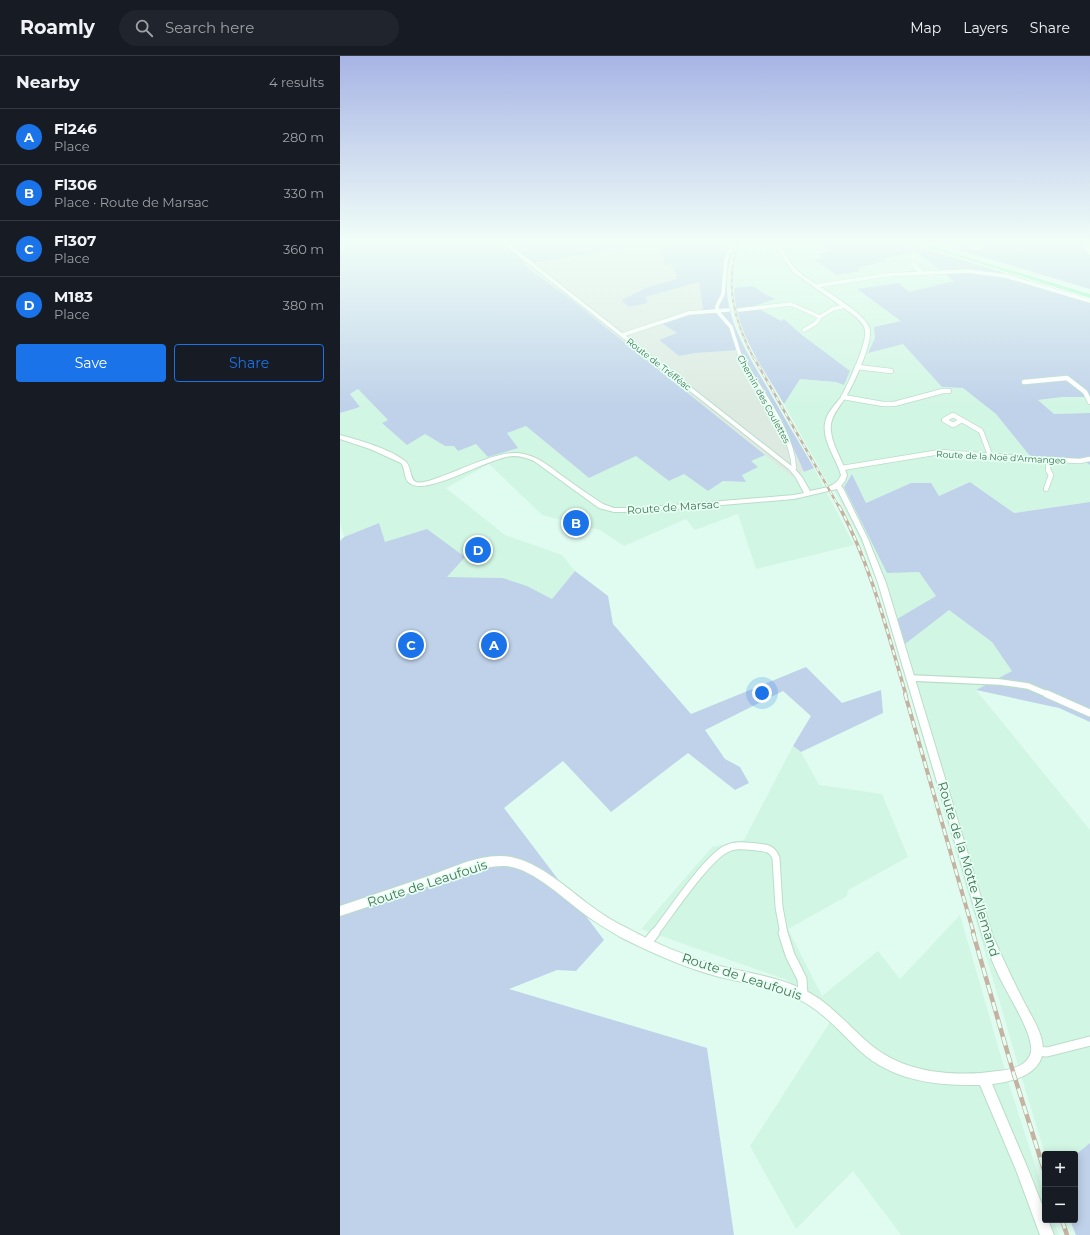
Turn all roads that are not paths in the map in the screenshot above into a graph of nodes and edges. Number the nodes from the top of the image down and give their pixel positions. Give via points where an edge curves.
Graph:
1 (572, 296) edge
2 (722, 296) edge
3 (830, 296) edge
4 (1073, 296) edge
5 (1090, 301) edge
6 (844, 306) junction
7 (729, 310) dead end
8 (739, 310) dead end
9 (717, 311) junction
10 (820, 317) junction
11 (804, 330) dead end
12 (622, 335) junction
13 (856, 367) junction
14 (891, 371) dead end
15 (1024, 382) dead end
16 (948, 391) dead end
17 (843, 397) junction
18 (1090, 402) edge
19 (962, 420) dead end
20 (340, 437) edge
21 (990, 455) junction
22 (1049, 459) junction
23 (1090, 459) edge
24 (842, 468) junction
25 (792, 469) junction
26 (837, 486) junction
27 (1046, 489) dead end
28 (808, 494) junction
29 (912, 678) junction
30 (1090, 713) edge
31 (340, 911) edge
32 (648, 943) junction
33 (803, 994) junction
34 (1090, 1041) edge
35 (1037, 1051) junction
36 (983, 1078) junction
37 (1047, 1235) edge

1 - 12 street, Route de Tréfféac
2 - 9 street
3 - 6 street
4 - 5 street
6 - 10 street
6 - 13 street via 864,322 868,332
7 - 9 street
8 - 10 street via 791,304
9 - 12 street via 689,313
9 - 25 street, Chemin des Coulettes via 732,328 740,356 790,447 795,460
10 - 11 street
12 - 25 street, Route de Tréfféac
13 - 14 street
13 - 17 street
15 - 18 street via 1067,378 1085,392
16 - 17 street via 894,404
17 - 24 street via 828,424 831,448
19 - 21 street via 981,431
20 - 28 street, Route de Marsac via 402,461 409,479 417,484 432,482 503,456 524,455 536,460 601,506 614,510 652,509
21 - 22 street, Route de la Noë d'Armangeo
21 - 24 street, Route de la Noë d'Armangeo via 940,452
22 - 23 street, Route de la Noë d'Armangeo
22 - 27 street via 1048,470 1051,475
24 - 26 street via 843,479
25 - 28 street, Route de Tréfféac
26 - 28 street
26 - 29 street, Route de la Motte Allemand via 865,539 882,583
29 - 30 street via 1000,682 1028,686
29 - 35 street, Route de la Motte Allemand via 988,937 1002,971 1032,1029
31 - 32 street, Route de Leaufouis via 473,866 513,862 541,874 625,934
32 - 33 street, Route de Leaufouis via 701,966
32 - 33 street via 709,863 726,849 741,846 768,848 776,858 780,919 790,956 805,986
33 - 36 street, Route de Leaufouis via 822,1007 872,1054 895,1068 938,1078
34 - 35 street via 1047,1052
35 - 36 street via 1033,1062 1021,1072
36 - 37 street

